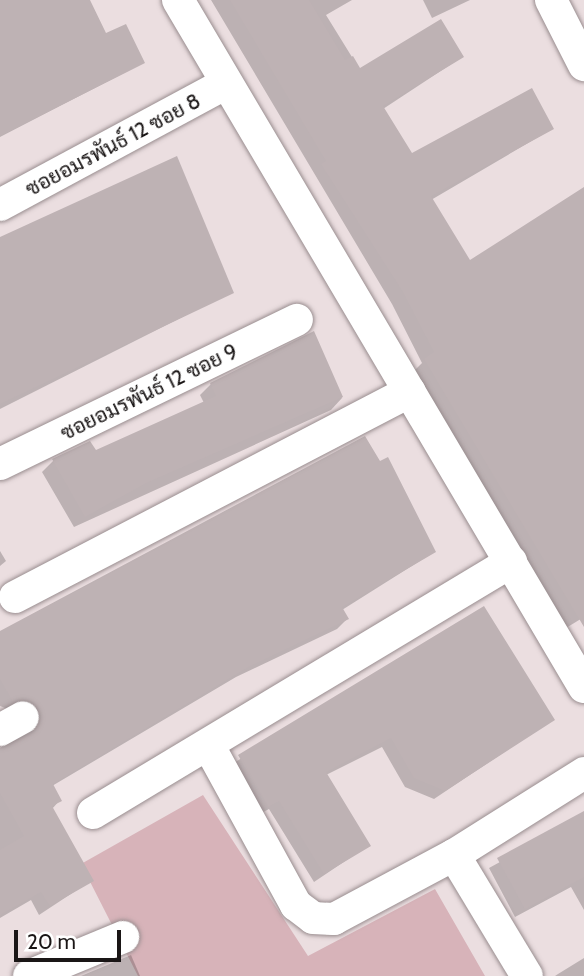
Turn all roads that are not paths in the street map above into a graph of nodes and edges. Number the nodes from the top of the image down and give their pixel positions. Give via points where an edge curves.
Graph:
1 (178, 0) edge
2 (551, 0) edge
3 (584, 65) edge
4 (225, 84) junction
5 (0, 205) edge
6 (297, 320) dead end
7 (410, 391) junction
8 (0, 464) edge
9 (511, 562) junction
10 (15, 597) dead end
11 (584, 687) edge
12 (210, 748) junction
13 (584, 773) edge
14 (93, 813) dead end
15 (454, 855) junction
16 (123, 937) dead end
17 (29, 976) edge
18 (527, 976) edge

1 - 4 street
2 - 3 street
4 - 5 street, ซอยอมรพันธ์ 12 ซอย 8
4 - 7 street
6 - 8 street, ซอยอมรพันธ์ 12 ซอย 9
7 - 9 street
7 - 10 street
9 - 11 street
9 - 12 street
12 - 14 street
12 - 15 street via 296,905 313,918 334,919
13 - 15 street
15 - 18 street
16 - 17 street

